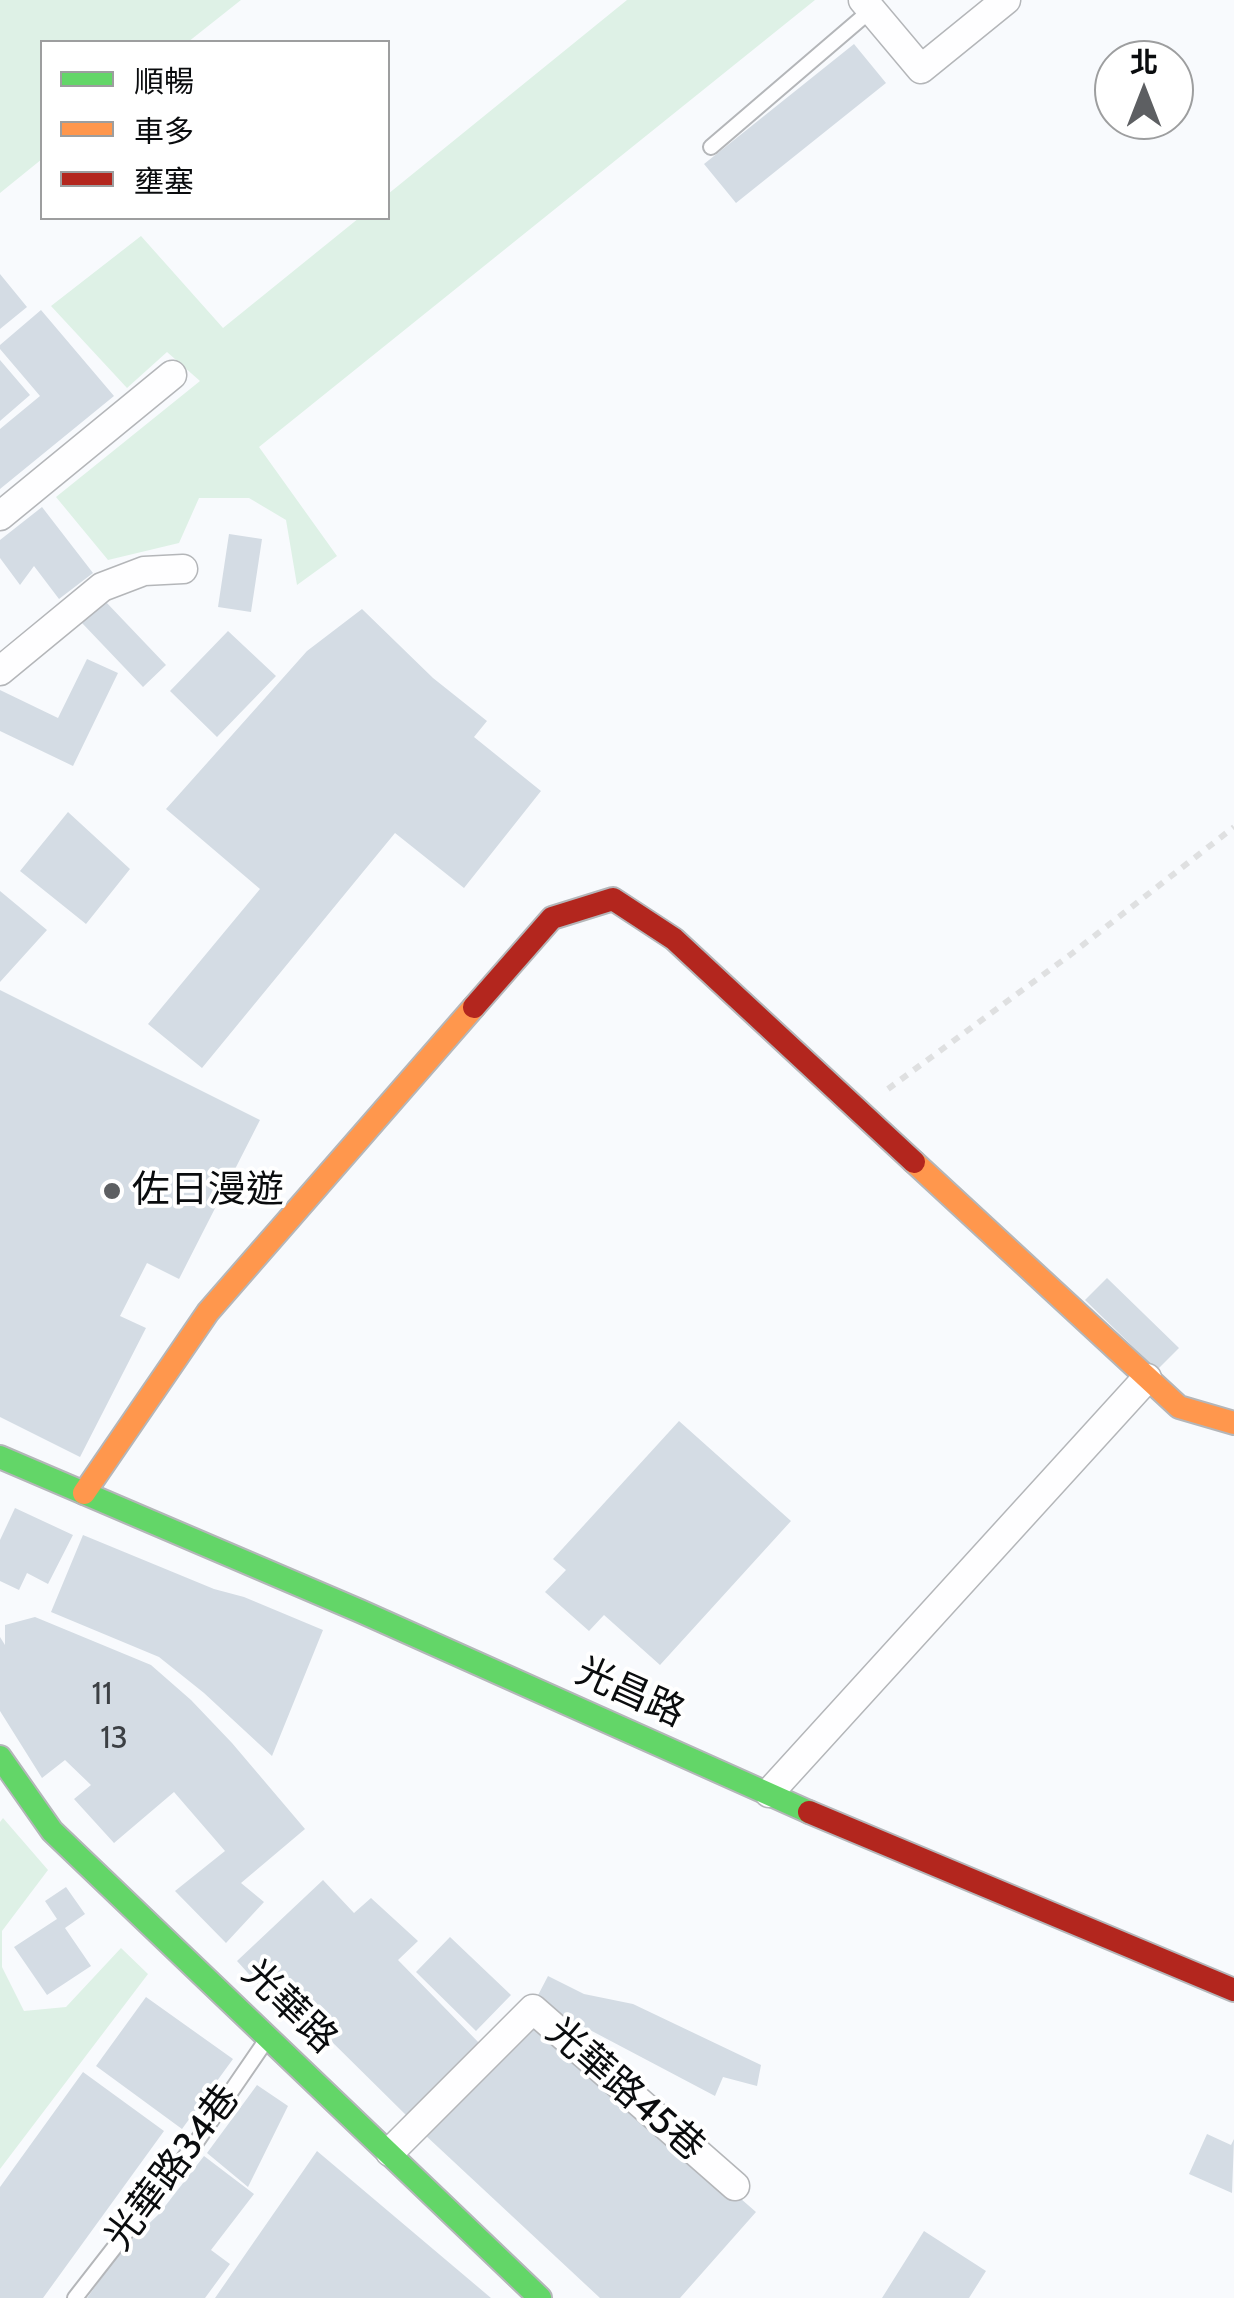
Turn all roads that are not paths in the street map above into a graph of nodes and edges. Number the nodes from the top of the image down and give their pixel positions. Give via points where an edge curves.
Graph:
1 (1006, 0) edge
2 (867, 5) edge
3 (712, 147) dead end
4 (172, 375) dead end
5 (0, 516) edge
6 (183, 569) dead end
7 (0, 671) edge
8 (1147, 1378) junction
9 (1234, 1423) edge
10 (0, 1457) edge
11 (84, 1493) junction
12 (0, 1757) edge
13 (769, 1794) junction
14 (1234, 1990) edge
15 (270, 2036) junction
16 (390, 2152) junction
17 (734, 2186) dead end
18 (75, 2298) edge
19 (540, 2298) edge

1 - 2 street via 921,70
2 - 3 lane
4 - 5 street
6 - 7 street via 144,571 102,586
8 - 9 street via 1179,1408
8 - 11 street via 674,938 613,899 552,918 208,1312
8 - 13 street
10 - 11 street, 光昌路
11 - 13 street, 光昌路
12 - 15 street, 光華路 via 52,1831
13 - 14 street, 光昌路
15 - 16 street, 光華路
15 - 18 lane, 光華路34巷
16 - 17 street, 光華路45巷 via 532,2008
16 - 19 street, 光華路

